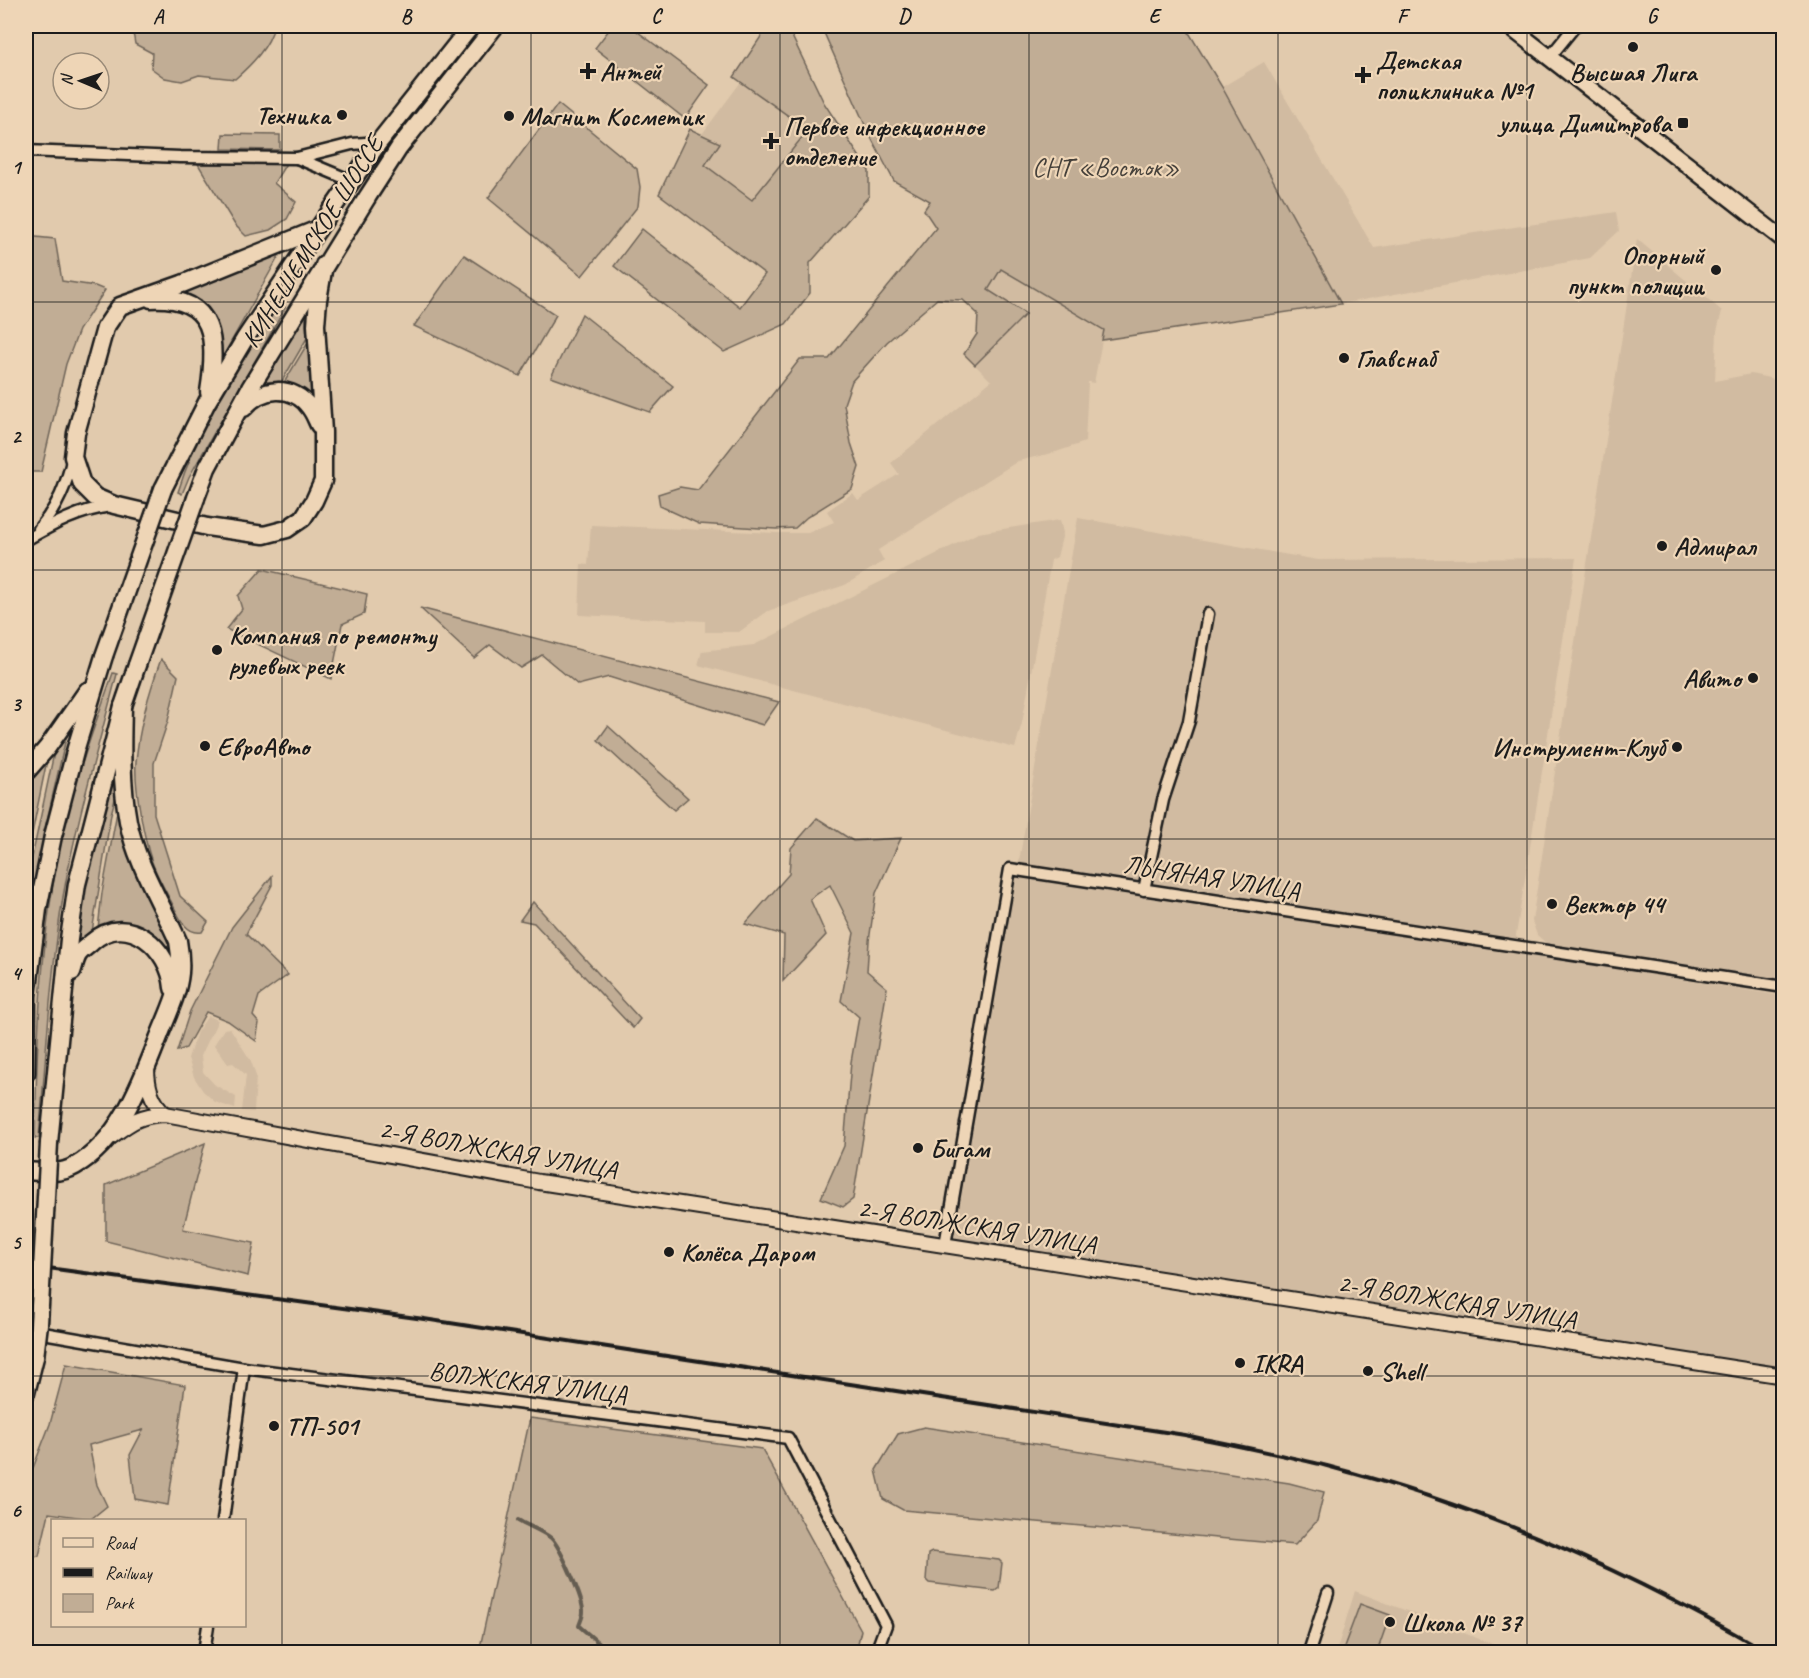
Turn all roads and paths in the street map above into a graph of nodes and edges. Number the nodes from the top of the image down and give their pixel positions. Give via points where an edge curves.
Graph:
1 (471, 26) edge
2 (495, 26) edge
3 (1509, 26) edge
4 (1575, 26) edge
5 (1549, 58) junction
6 (379, 142) junction
7 (26, 151) edge
8 (297, 158) junction
9 (352, 181) junction
10 (318, 229) junction
11 (1784, 240) edge
12 (324, 265) junction
13 (141, 299) junction
14 (207, 402) junction
15 (323, 432) junction
16 (225, 433) junction
17 (73, 457) junction
18 (114, 506) junction
19 (29, 538) edge
20 (1208, 614) dead end
21 (95, 681) junction
22 (123, 706) junction
23 (26, 772) edge
24 (1144, 890) junction
25 (26, 978) edge
26 (1784, 987) edge
27 (64, 995) junction
28 (27, 996) junction
29 (174, 1001) junction
30 (147, 1067) junction
31 (26, 1073) edge
32 (165, 1114) junction
33 (106, 1141) junction
34 (26, 1171) edge
35 (945, 1245) junction
36 (26, 1330) edge
37 (244, 1368) junction
38 (1784, 1376) edge
39 (26, 1393) edge
40 (223, 1519) edge
41 (1328, 1593) dead end
42 (208, 1627) edge
43 (204, 1653) edge
44 (876, 1653) edge
45 (1309, 1653) edge

1 - 6 main road, КИНЕШЕМСКОЕ ШОССЕ
2 - 12 main road, КИНЕШЕМСКОЕ ШОССЕ via 399,148
3 - 5 main road
4 - 5 street
5 - 11 main road
6 - 8 street via 352,144
6 - 9 main road, КИНЕШЕМСКОЕ ШОССЕ
7 - 8 street
8 - 9 street
9 - 10 main road, КИНЕШЕМСКОЕ ШОССЕ
10 - 13 main road
10 - 14 main road, КИНЕШЕМСКОЕ ШОССЕ
12 - 15 main road via 316,325
12 - 16 main road, КИНЕШЕМСКОЕ ШОССЕ
13 - 14 main road via 169,298 191,305 206,320 214,345
13 - 17 main road via 120,306 105,328
14 - 21 main road, bridge via 163,489
15 - 16 main road via 311,408 291,393 277,390 251,400
15 - 18 main road via 323,482 303,518 287,528 264,535
16 - 22 main road, КИНЕШЕМСКОЕ ШОССЕ, bridge via 207,468
17 - 18 main road via 82,483 95,497
17 - 19 street via 53,512
18 - 19 street via 62,519
20 - 24 street via 1189,721 1163,800
21 - 23 main road
21 - 28 main road via 53,837
22 - 27 main road via 77,884
22 - 29 main road via 128,823 141,862 178,941 180,975
24 - 26 street, ЛЬНЯНАЯ УЛИЦА
24 - 35 street, ЛЬНЯНАЯ УЛИЦА via 1010,869
25 - 28 main road
27 - 29 main road via 78,954 107,933 121,931 137,934 160,951 172,977
27 - 39 main road, bridge via 49,1143 39,1323
28 - 31 main road
29 - 30 main road
30 - 32 street via 147,1084 156,1105
30 - 33 main road via 139,1089
32 - 33 street via 146,1115
32 - 35 street, 2-Я ВОЛЖСКАЯ УЛИЦА via 539,1182
33 - 34 main road via 65,1171
35 - 38 street, 2-Я ВОЛЖСКАЯ УЛИЦА
36 - 37 street, ВОЛЖСКАЯ УЛИЦА
37 - 40 street
37 - 44 street, ВОЛЖСКАЯ УЛИЦА via 788,1438 886,1625
41 - 45 street
42 - 43 street

